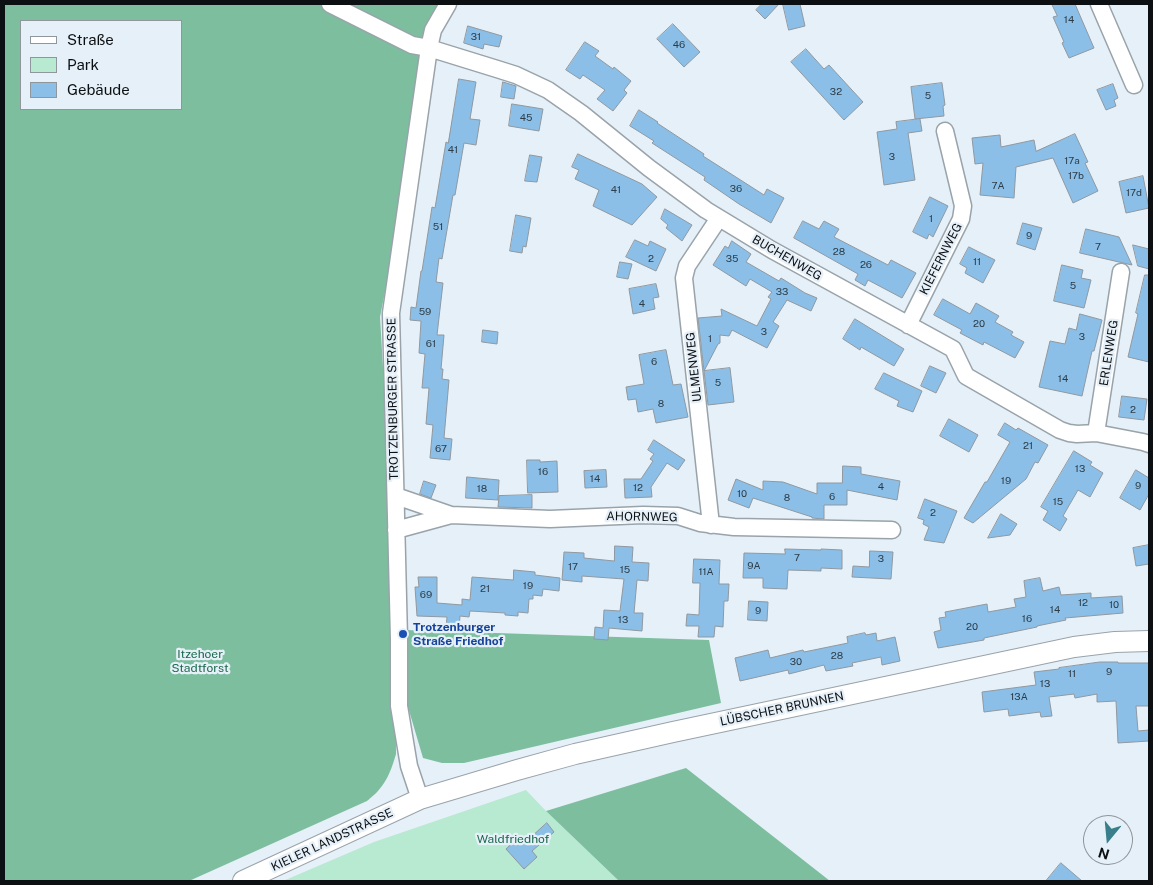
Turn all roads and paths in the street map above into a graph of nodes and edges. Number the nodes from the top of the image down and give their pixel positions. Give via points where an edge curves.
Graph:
1 (330, 4) edge
2 (448, 4) edge
3 (1099, 4) edge
4 (429, 48) junction
5 (1134, 85) dead end
6 (944, 131) dead end
7 (719, 218) junction
8 (1121, 272) dead end
9 (908, 325) junction
10 (1096, 433) junction
11 (1149, 444) edge
12 (396, 496) junction
13 (451, 516) junction
14 (711, 525) junction
15 (396, 530) junction
16 (892, 530) dead end
17 (1149, 641) edge
18 (420, 799) junction
19 (243, 881) edge

1 - 4 street, BUCHENWEG via 412,45
2 - 4 street, TROTZENBURGER STRASSE via 433,30
3 - 5 street
4 - 7 street, BUCHENWEG via 516,75 548,90 677,190
4 - 12 street, TROTZENBURGER STRASSE via 391,313
6 - 9 street, KIEFERNWEG via 963,206 962,214
7 - 9 street, BUCHENWEG
7 - 14 street, ULMENWEG via 688,266 684,278
8 - 10 street, ERLENWEG
9 - 10 street, BUCHENWEG via 953,349 966,376 1040,419 1069,433
10 - 11 street, BUCHENWEG
12 - 13 street, AHORNWEG
12 - 15 street, TROTZENBURGER STRASSE
13 - 14 street, AHORNWEG via 550,519 678,516
13 - 15 street, AHORNWEG
14 - 16 street, AHORNWEG
15 - 18 street, TROTZENBURGER STRASSE via 398,706 409,766
17 - 18 main road, LÜBSCHER BRUNNEN via 1074,647 708,724 575,754
18 - 19 main road, KIELER LANDSTRASSE

